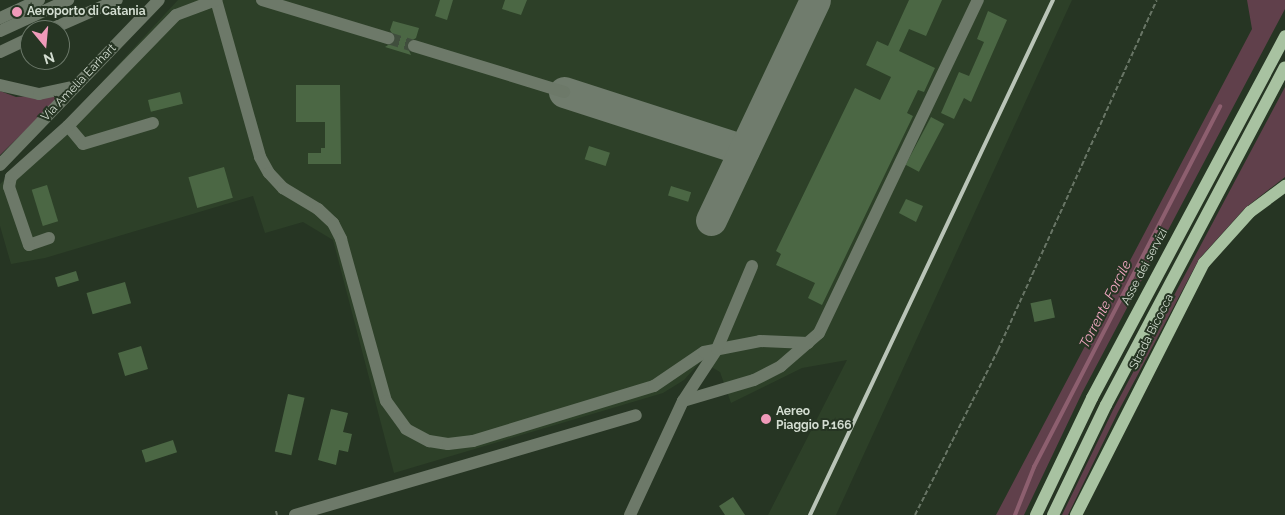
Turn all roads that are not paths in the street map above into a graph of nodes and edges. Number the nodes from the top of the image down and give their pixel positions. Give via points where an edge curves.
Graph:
1 (39, 0) edge
2 (68, 0) edge
3 (117, 0) edge
4 (158, 0) edge
5 (216, 0) edge
6 (262, 0) edge
7 (978, 0) edge
8 (0, 18) edge
9 (70, 21) edge
10 (0, 31) edge
11 (1285, 36) edge
12 (388, 38) tunnel mouth
13 (20, 43) edge
14 (414, 46) tunnel mouth
15 (0, 52) edge
16 (1285, 66) edge
17 (0, 85) edge
18 (76, 86) junction
19 (564, 92) dead end
20 (153, 122) dead end
21 (68, 126) junction
22 (0, 166) edge
23 (1285, 186) edge
24 (49, 238) dead end
25 (752, 266) dead end
26 (808, 343) junction
27 (717, 349) junction
28 (683, 401) junction
29 (636, 415) dead end
30 (295, 515) edge
31 (630, 515) edge
32 (1036, 515) edge
33 (1053, 515) edge
34 (1076, 515) edge

1 - 8 street
2 - 10 street
3 - 9 street
4 - 18 street, Via Amelia Earhart
5 - 21 street via 176,15
5 - 27 street via 260,157 278,183 333,223 341,239 386,401 406,429 429,441 448,444 473,441 654,386 684,368 696,355
6 - 12 street
7 - 26 street via 826,319
11 - 32 main road, Asse dei servizi via 1092,398
13 - 15 street
14 - 19 street
16 - 33 main road via 1106,405
17 - 18 street via 40,94
18 - 22 street, Via Amelia Earhart
20 - 21 street via 83,144
21 - 24 street via 11,177 8,187 29,245
23 - 34 main road, Strada Bicocca via 1250,212 1204,263
25 - 27 street
26 - 27 street via 760,341
26 - 28 street via 781,366 754,380
27 - 28 street
28 - 31 street
29 - 30 street

